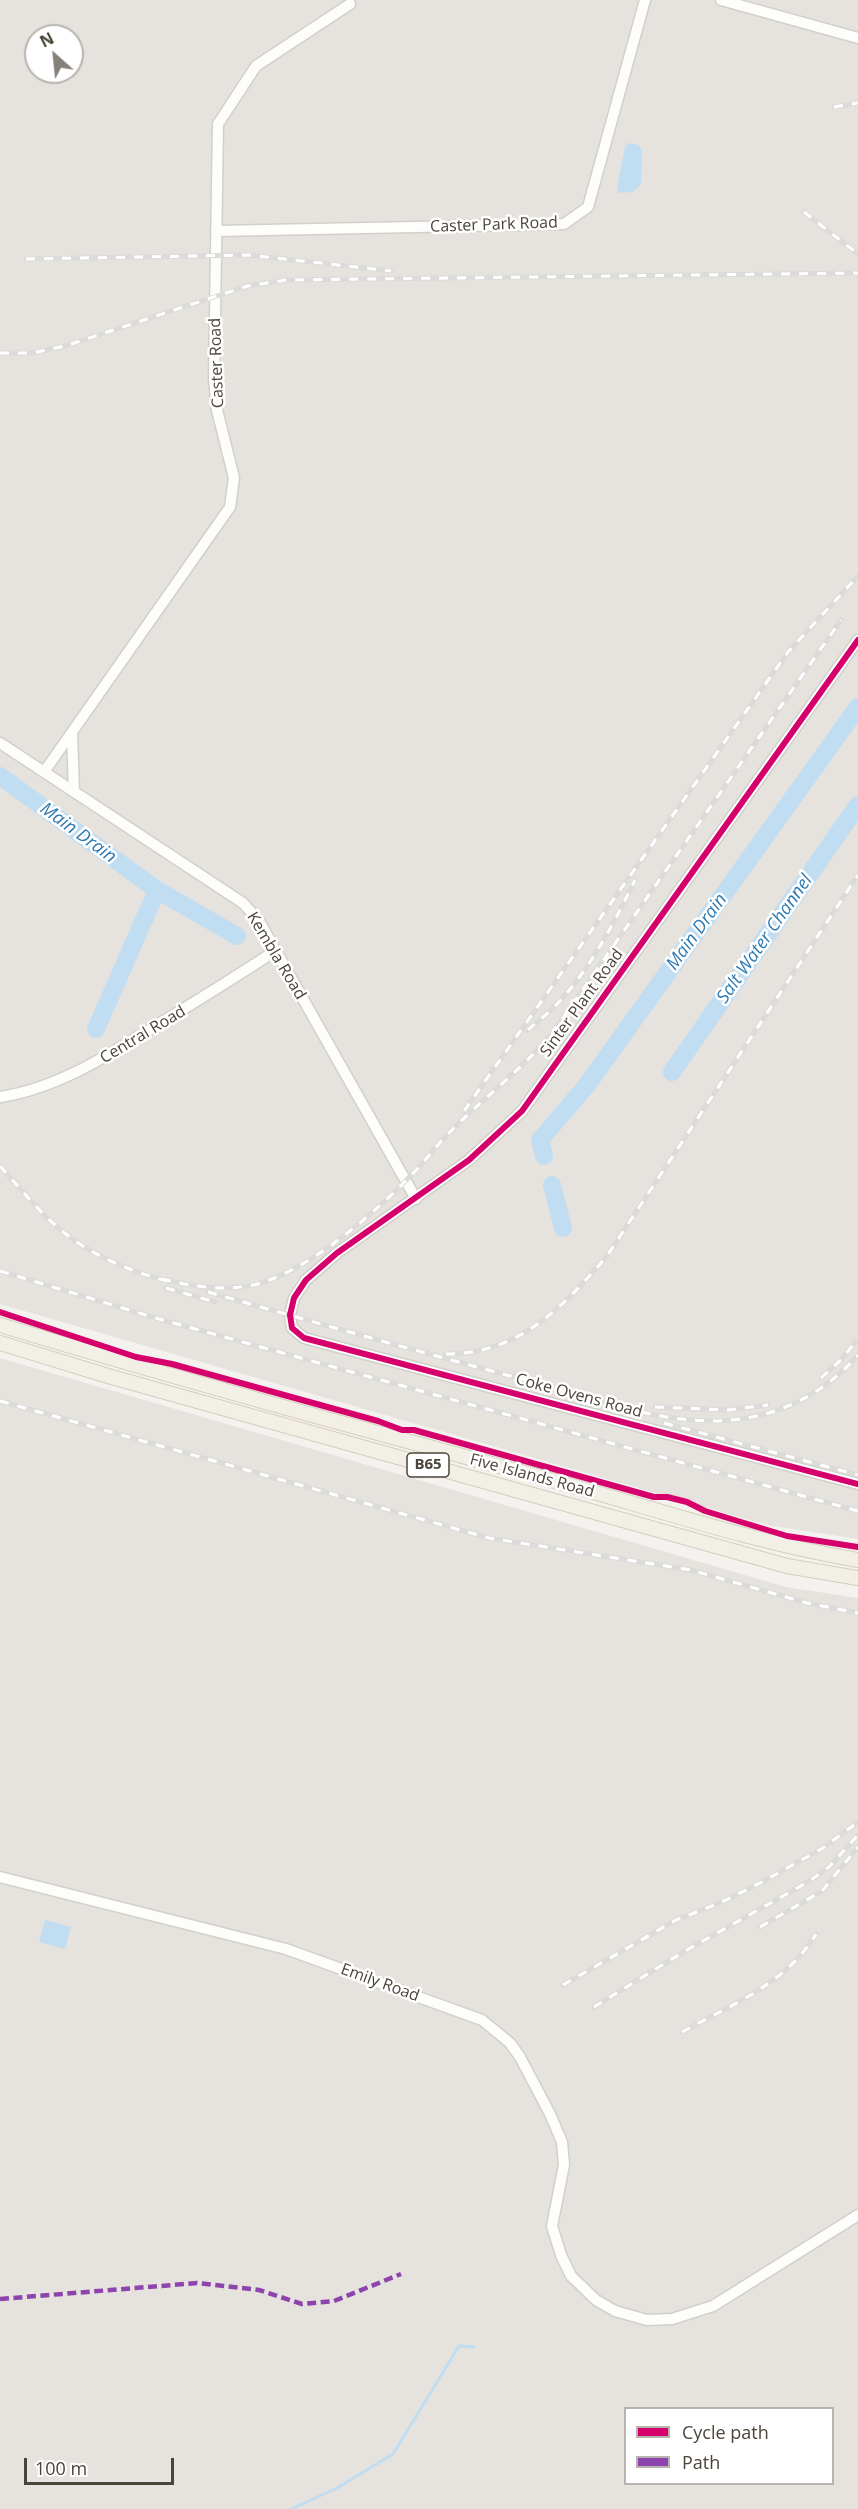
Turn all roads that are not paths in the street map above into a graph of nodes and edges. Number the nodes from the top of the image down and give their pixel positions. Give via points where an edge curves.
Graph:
1 (645, 0) edge
2 (721, 0) edge
3 (350, 4) dead end
4 (858, 38) edge
5 (216, 231) junction
6 (858, 640) edge
7 (72, 733) junction
8 (0, 743) edge
9 (44, 772) junction
10 (74, 792) junction
11 (274, 951) junction
12 (0, 1097) edge
13 (416, 1200) junction
14 (0, 1325) edge
15 (294, 1332) joint
16 (0, 1343) edge
17 (858, 1484) edge
18 (858, 1560) edge
19 (858, 1578) edge
20 (0, 1877) edge
21 (858, 2215) edge

1 - 5 street, Caster Park Road via 588,207 564,224
2 - 4 street
3 - 5 street, Caster Road via 256,66 218,124
5 - 7 street, Caster Road via 214,379 217,410 234,478 230,507
6 - 13 street, Sinter Plant Road via 522,1111 484,1148
7 - 9 street, Caster Road
7 - 10 street
8 - 9 street, Kembla Road
9 - 10 street, Kembla Road
10 - 11 street, Kembla Road via 243,903 259,921
11 - 12 street, Central Road via 96,1063
11 - 13 street, Kembla Road
13 - 15 street, Sinter Plant Road via 337,1253 306,1280 291,1307
14 - 18 main road, Five Islands Road / B65 via 146,1370 758,1540
15 - 17 street, Coke Ovens Road via 303,1338
16 - 19 main road, Five Islands Road / B65 via 787,1566
20 - 21 street, Emily Road via 286,1949 482,2020 510,2043 520,2057 562,2142 564,2165 552,2226 556,2244 572,2276 596,2300 615,2311 647,2320 672,2319 713,2306

